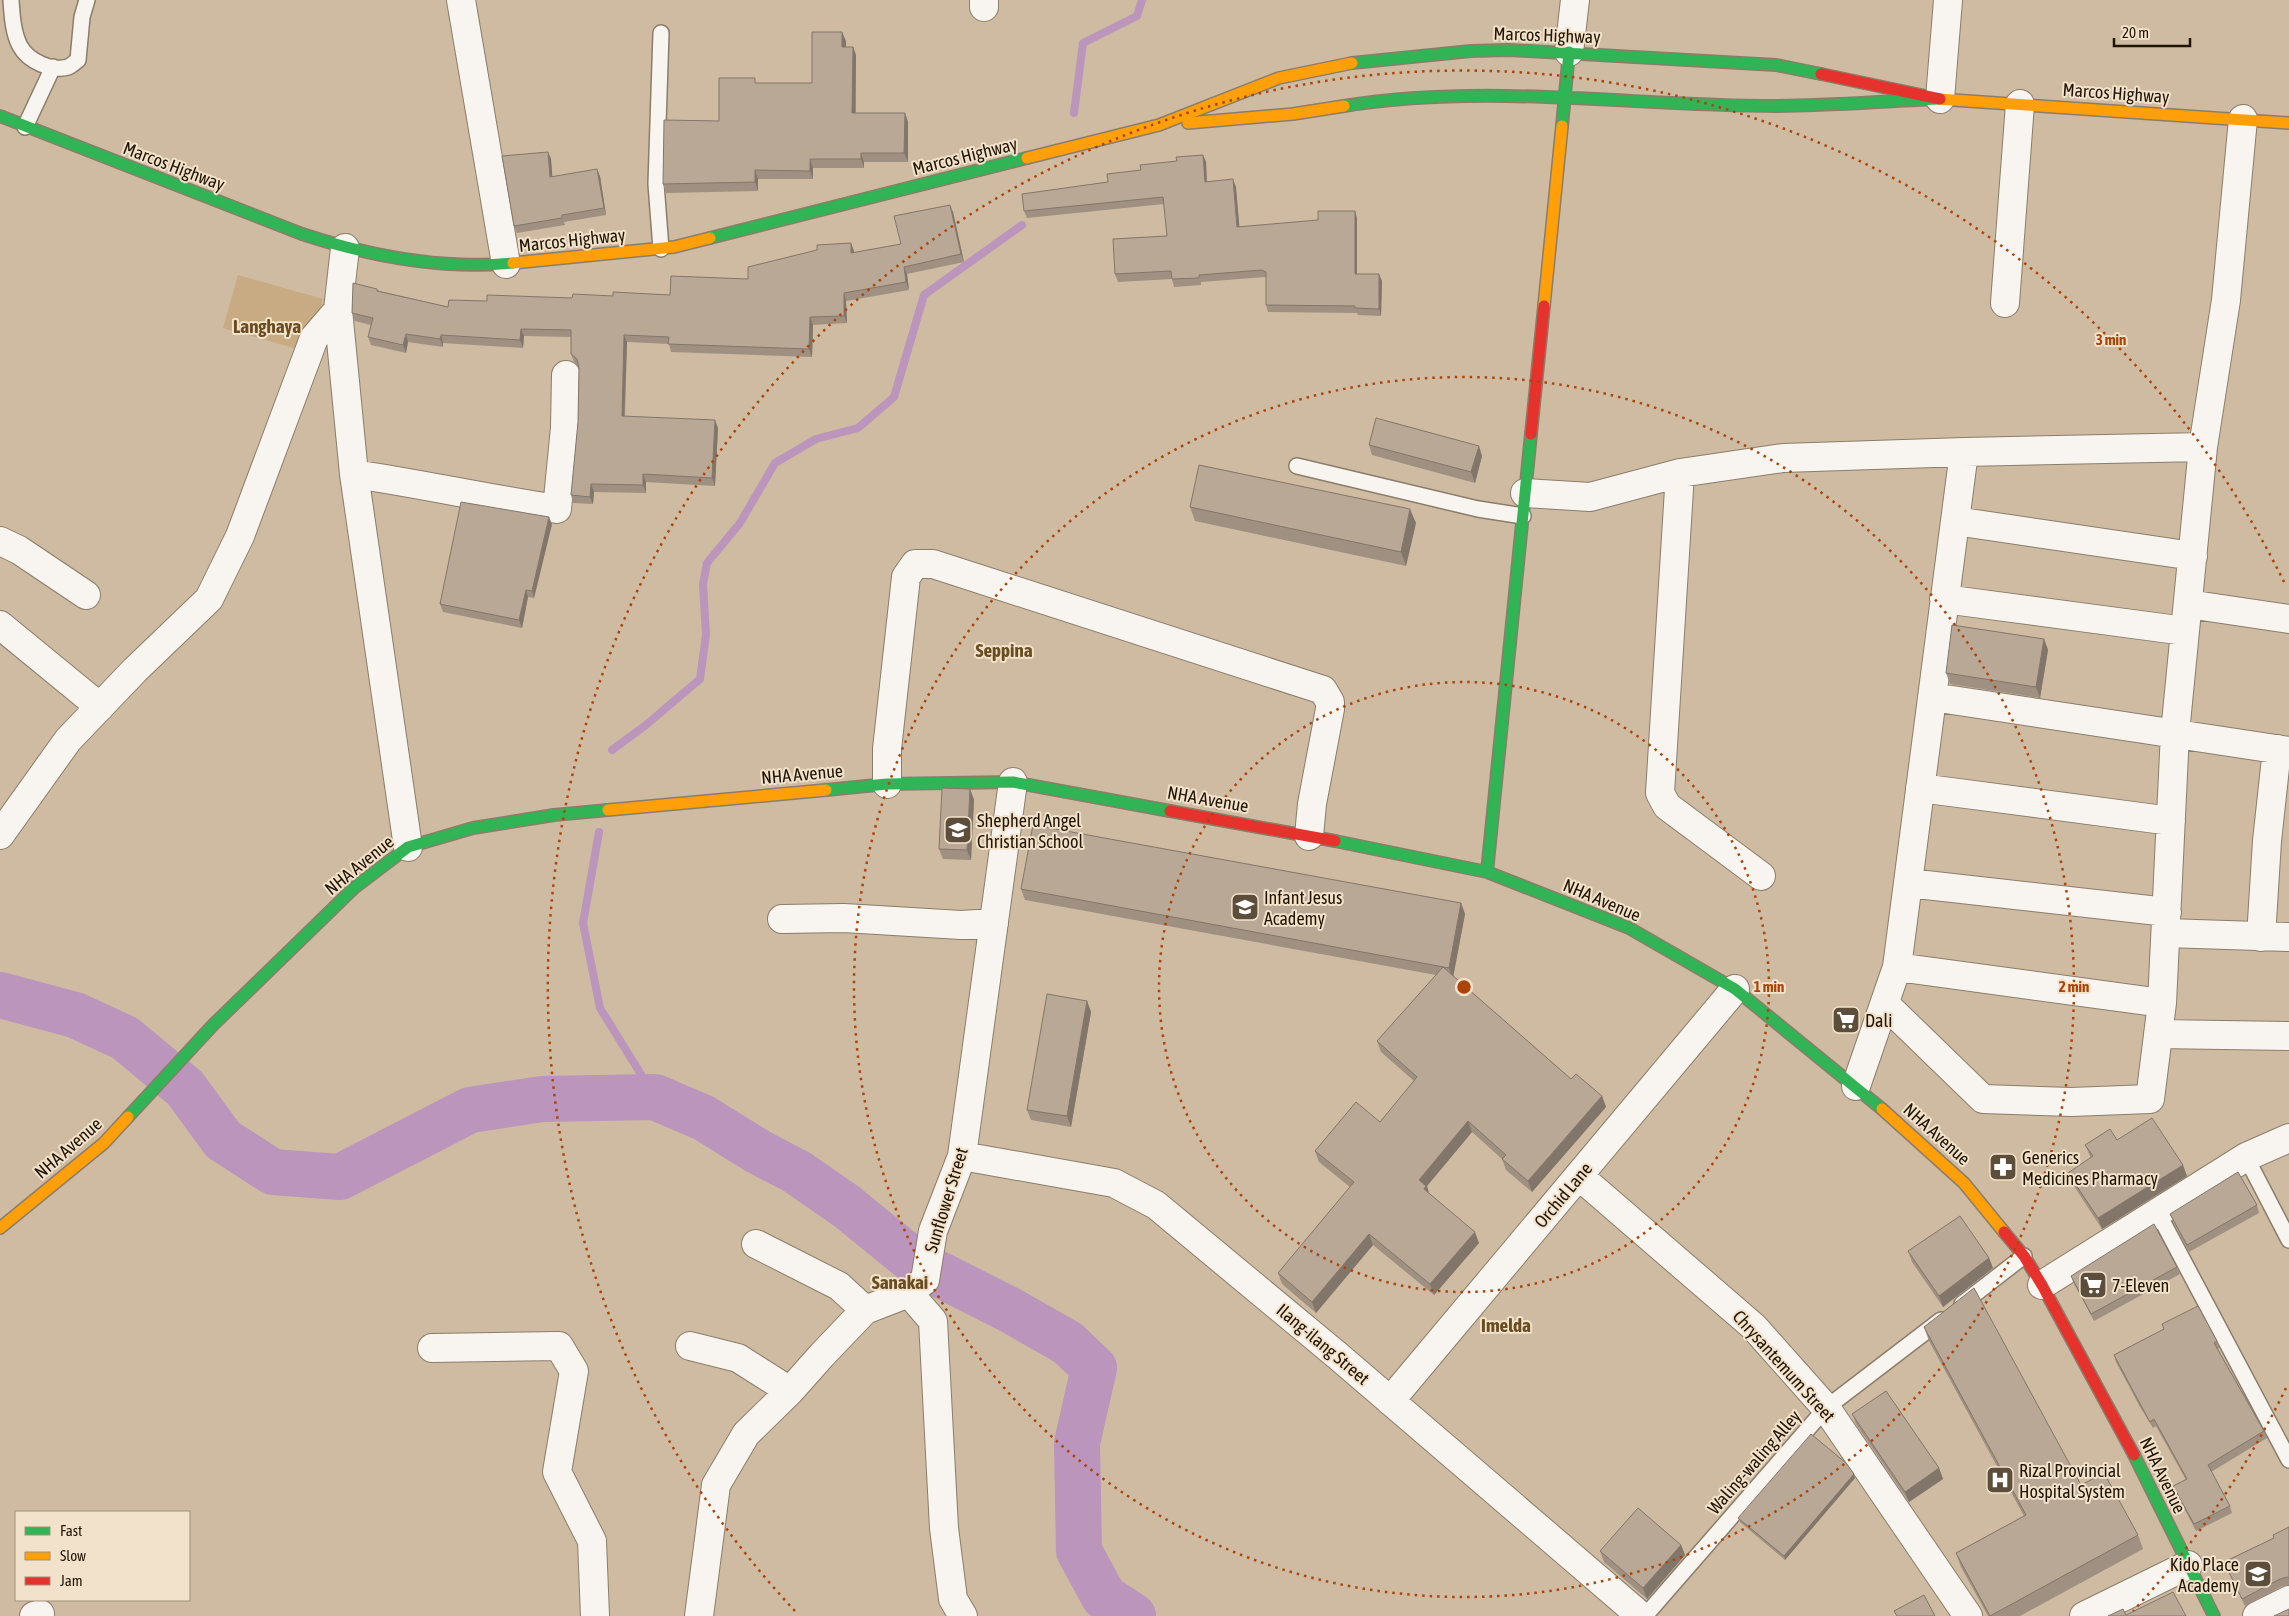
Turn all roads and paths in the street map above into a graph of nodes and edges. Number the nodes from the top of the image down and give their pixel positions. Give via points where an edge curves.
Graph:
1 (11, 0) edge
2 (87, 0) edge
3 (461, 0) edge
4 (1575, 0) edge
5 (1948, 0) edge
6 (661, 33) dead end
7 (1569, 52) junction
8 (53, 67) junction
9 (1564, 95) junction
10 (1940, 99) junction
11 (2020, 104) junction
12 (0, 116) edge
13 (2243, 119) junction
14 (2289, 123) edge
15 (1159, 125) junction
16 (25, 127) junction
17 (344, 248) junction
18 (661, 249) junction
19 (506, 264) junction
20 (2005, 304) dead end
21 (338, 310) junction
22 (566, 375) dead end
23 (2203, 447) junction
24 (1964, 452) junction
25 (1297, 466) dead end
26 (1680, 473) junction
27 (354, 474) junction
28 (1524, 505) junction
29 (1955, 521) junction
30 (0, 541) edge
31 (2193, 556) junction
32 (86, 595) dead end
33 (1944, 599) junction
34 (2188, 604) junction
35 (2289, 619) edge
36 (0, 625) edge
37 (2185, 631) junction
38 (1932, 697) junction
39 (100, 707) junction
40 (2175, 733) junction
41 (2283, 750) edge
42 (1013, 782) junction
43 (887, 784) junction
44 (1920, 788) junction
45 (2171, 821) junction
46 (0, 835) edge
47 (1309, 836) junction
48 (2278, 843) edge
49 (408, 848) junction
50 (1488, 872) junction
51 (1761, 876) dead end
52 (1908, 882) junction
53 (782, 919) dead end
54 (994, 923) junction
55 (2166, 923) junction
56 (2261, 936) junction
57 (2289, 937) edge
58 (1897, 967) junction
59 (1735, 989) junction
60 (2162, 1003) junction
61 (1885, 1004) junction
62 (2158, 1034) junction
63 (2289, 1036) edge
64 (1856, 1086) junction
65 (2289, 1138) edge
66 (962, 1156) junction
67 (2246, 1157) junction
68 (1579, 1176) junction
69 (2158, 1213) junction
70 (0, 1228) edge
71 (2289, 1240) edge
72 (756, 1244) dead end
73 (2024, 1256) junction
74 (2042, 1285) junction
75 (917, 1287) junction
76 (865, 1310) junction
77 (690, 1346) dead end
78 (432, 1348) dead end
79 (790, 1391) junction
80 (1390, 1401) junction
81 (1826, 1408) junction
82 (2289, 1460) edge
83 (2188, 1565) junction
84 (2289, 1600) edge
85 (595, 1616) edge
86 (699, 1616) edge
87 (963, 1616) edge
88 (1641, 1616) edge
89 (1645, 1616) edge
90 (1968, 1616) edge
91 (2084, 1616) edge
92 (2214, 1616) edge
93 (2257, 1616) edge

1 - 8 lane via 16,36 22,48 43,65
2 - 8 lane via 78,60 68,67
3 - 19 street
4 - 7 street
5 - 10 street
6 - 18 lane via 656,184
7 - 9 street
7 - 10 street, Marcos Highway via 1776,64
7 - 15 street, Marcos Highway via 1471,51 1329,66 1279,78
8 - 16 lane
9 - 10 street, Marcos Highway via 1775,106
9 - 15 street, Marcos Highway via 1507,94 1380,100 1294,114
9 - 28 street
10 - 11 street, Marcos Highway
11 - 13 street, Marcos Highway
11 - 20 street
12 - 16 street, Marcos Highway
13 - 14 street, Marcos Highway
13 - 23 street via 2226,300
15 - 18 street, Marcos Highway
16 - 17 street, Marcos Highway
17 - 19 street, Marcos Highway via 436,264
17 - 21 street
18 - 19 street, Marcos Highway
21 - 27 street
21 - 39 street via 314,338 240,536 209,599
22 - 27 street via 565,428 557,509
23 - 24 street
23 - 31 street
24 - 26 street via 1783,458
24 - 29 street
25 - 28 lane via 1478,509
26 - 28 street via 1590,497
26 - 51 street via 1660,793 1668,806
27 - 49 street
28 - 50 street
29 - 31 street
29 - 33 street
30 - 32 street
31 - 34 street
33 - 37 street
33 - 38 street
34 - 35 street
34 - 37 street
36 - 39 street
37 - 40 street
38 - 40 street
38 - 44 street
39 - 46 street via 68,740
40 - 41 street
40 - 45 street
41 - 48 street
42 - 43 street, NHA Avenue
42 - 47 street, NHA Avenue
42 - 54 street, Sunflower Street
43 - 47 street via 887,749 906,577 915,564 933,564 1324,690 1330,709
43 - 49 street, NHA Avenue via 554,815 473,828
44 - 45 street
44 - 52 street
45 - 55 street
47 - 50 street, NHA Avenue
48 - 56 street
49 - 70 street, NHA Avenue via 354,888 213,1025 104,1142
50 - 59 street, NHA Avenue via 1629,928
52 - 55 street
52 - 58 street
53 - 54 street via 844,918 961,925
54 - 66 street, Sunflower Street
55 - 56 street
55 - 60 street
56 - 57 street
58 - 60 street
58 - 61 street
59 - 64 street, NHA Avenue
59 - 68 street, Orchid Lane
60 - 62 street
61 - 62 street via 1983,1099 2150,1100
61 - 64 street
62 - 63 street
64 - 73 street, NHA Avenue via 1964,1183
65 - 67 street
66 - 75 street, Sunflower Street via 933,1231
66 - 80 street, Ilang-ilang Street via 1114,1183 1156,1204
67 - 69 street
67 - 71 lane
68 - 80 street, Orchid Lane
68 - 81 street, Chrysantemum Street via 1754,1327
69 - 74 street
69 - 82 lane
72 - 76 street via 838,1286
73 - 74 street, NHA Avenue
73 - 81 lane, Waling-waling Alley
74 - 83 street, NHA Avenue via 2113,1414
75 - 76 street
75 - 87 street via 934,1321 944,1528 953,1599
76 - 79 street
77 - 79 street via 738,1358
78 - 85 street via 559,1346 574,1371 557,1472 592,1540
79 - 86 street via 746,1434 716,1485
80 - 88 street, Ilang-ilang Street
81 - 89 lane, Waling-waling Alley
81 - 90 street, Chrysantemum Street
83 - 91 street
83 - 92 street, NHA Avenue
84 - 93 street

